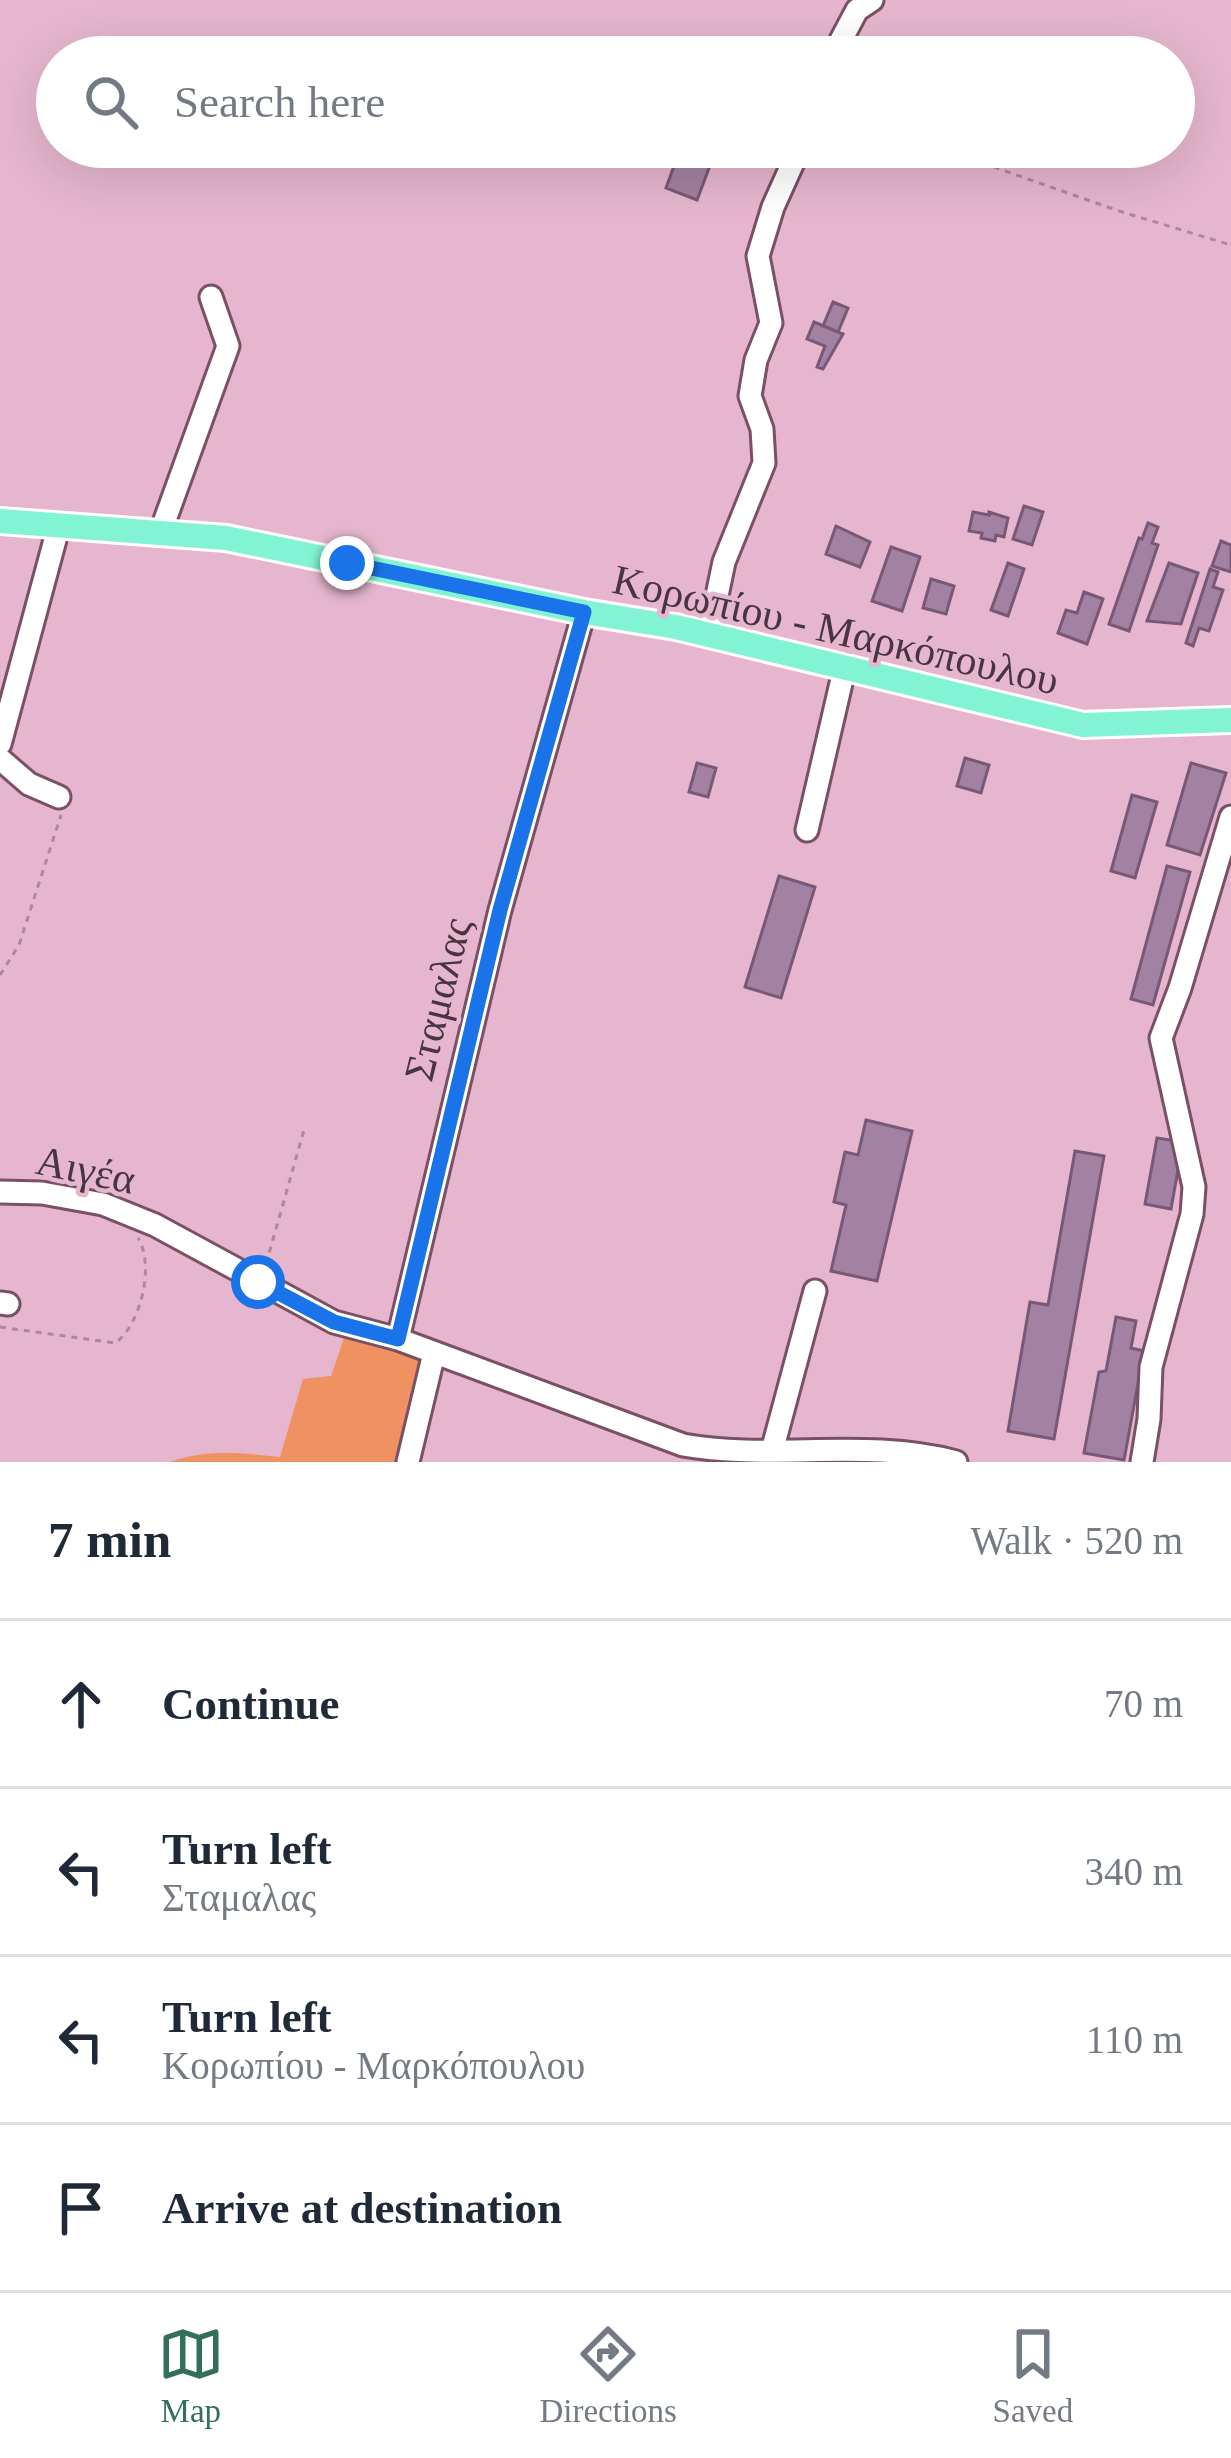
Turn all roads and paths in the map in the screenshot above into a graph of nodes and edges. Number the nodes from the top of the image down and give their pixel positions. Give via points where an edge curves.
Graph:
1 (872, 0) edge
2 (843, 36) edge
3 (791, 168) edge
4 (996, 168) edge
5 (1231, 245) edge
6 (212, 297) dead end
7 (0, 521) edge
8 (59, 525) junction
9 (160, 531) junction
10 (584, 612) junction
11 (710, 634) junction
12 (845, 666) junction
13 (1231, 719) edge
14 (0, 744) edge
15 (0, 759) edge
16 (60, 806) joint
17 (1231, 817) edge
18 (807, 830) dead end
19 (0, 975) edge
20 (304, 1130) dead end
21 (0, 1192) edge
22 (132, 1215) junction
23 (255, 1281) junction
24 (815, 1292) dead end
25 (0, 1327) edge
26 (398, 1339) junction
27 (434, 1353) junction
28 (772, 1451) junction
29 (408, 1462) edge
30 (956, 1462) edge
31 (1142, 1462) edge

1 - 2 street
3 - 11 street via 758,256 771,323 750,396 764,463 724,562
4 - 5 path
6 - 9 street via 228,346
7 - 8 main road, Κορωπίου - Μαρκόπουλου
8 - 9 main road, Κορωπίου - Μαρκόπουλου
8 - 14 street
9 - 10 main road, Κορωπίου - Μαρκόπουλου
10 - 11 main road, Κορωπίου - Μαρκόπουλου
10 - 26 street, Σταμαλας via 494,931
11 - 12 main road, Κορωπίου - Μαρκόπουλου
12 - 13 main road, Κορωπίου - Μαρκόπουλου via 1083,725
12 - 18 street
15 - 16 street
16 - 19 path via 19,945
17 - 31 street via 1161,1038 1194,1187 1151,1367
20 - 23 path
21 - 22 street, Αιγέα via 73,1197
22 - 23 street, Αιγέα
22 - 25 path via 146,1259 125,1336 115,1343
23 - 26 street, Αιγέα via 334,1322
24 - 28 street
26 - 27 street, Αιγέα
27 - 28 street, Αιγέα via 683,1445
27 - 29 street
28 - 30 street, Αιγέα

